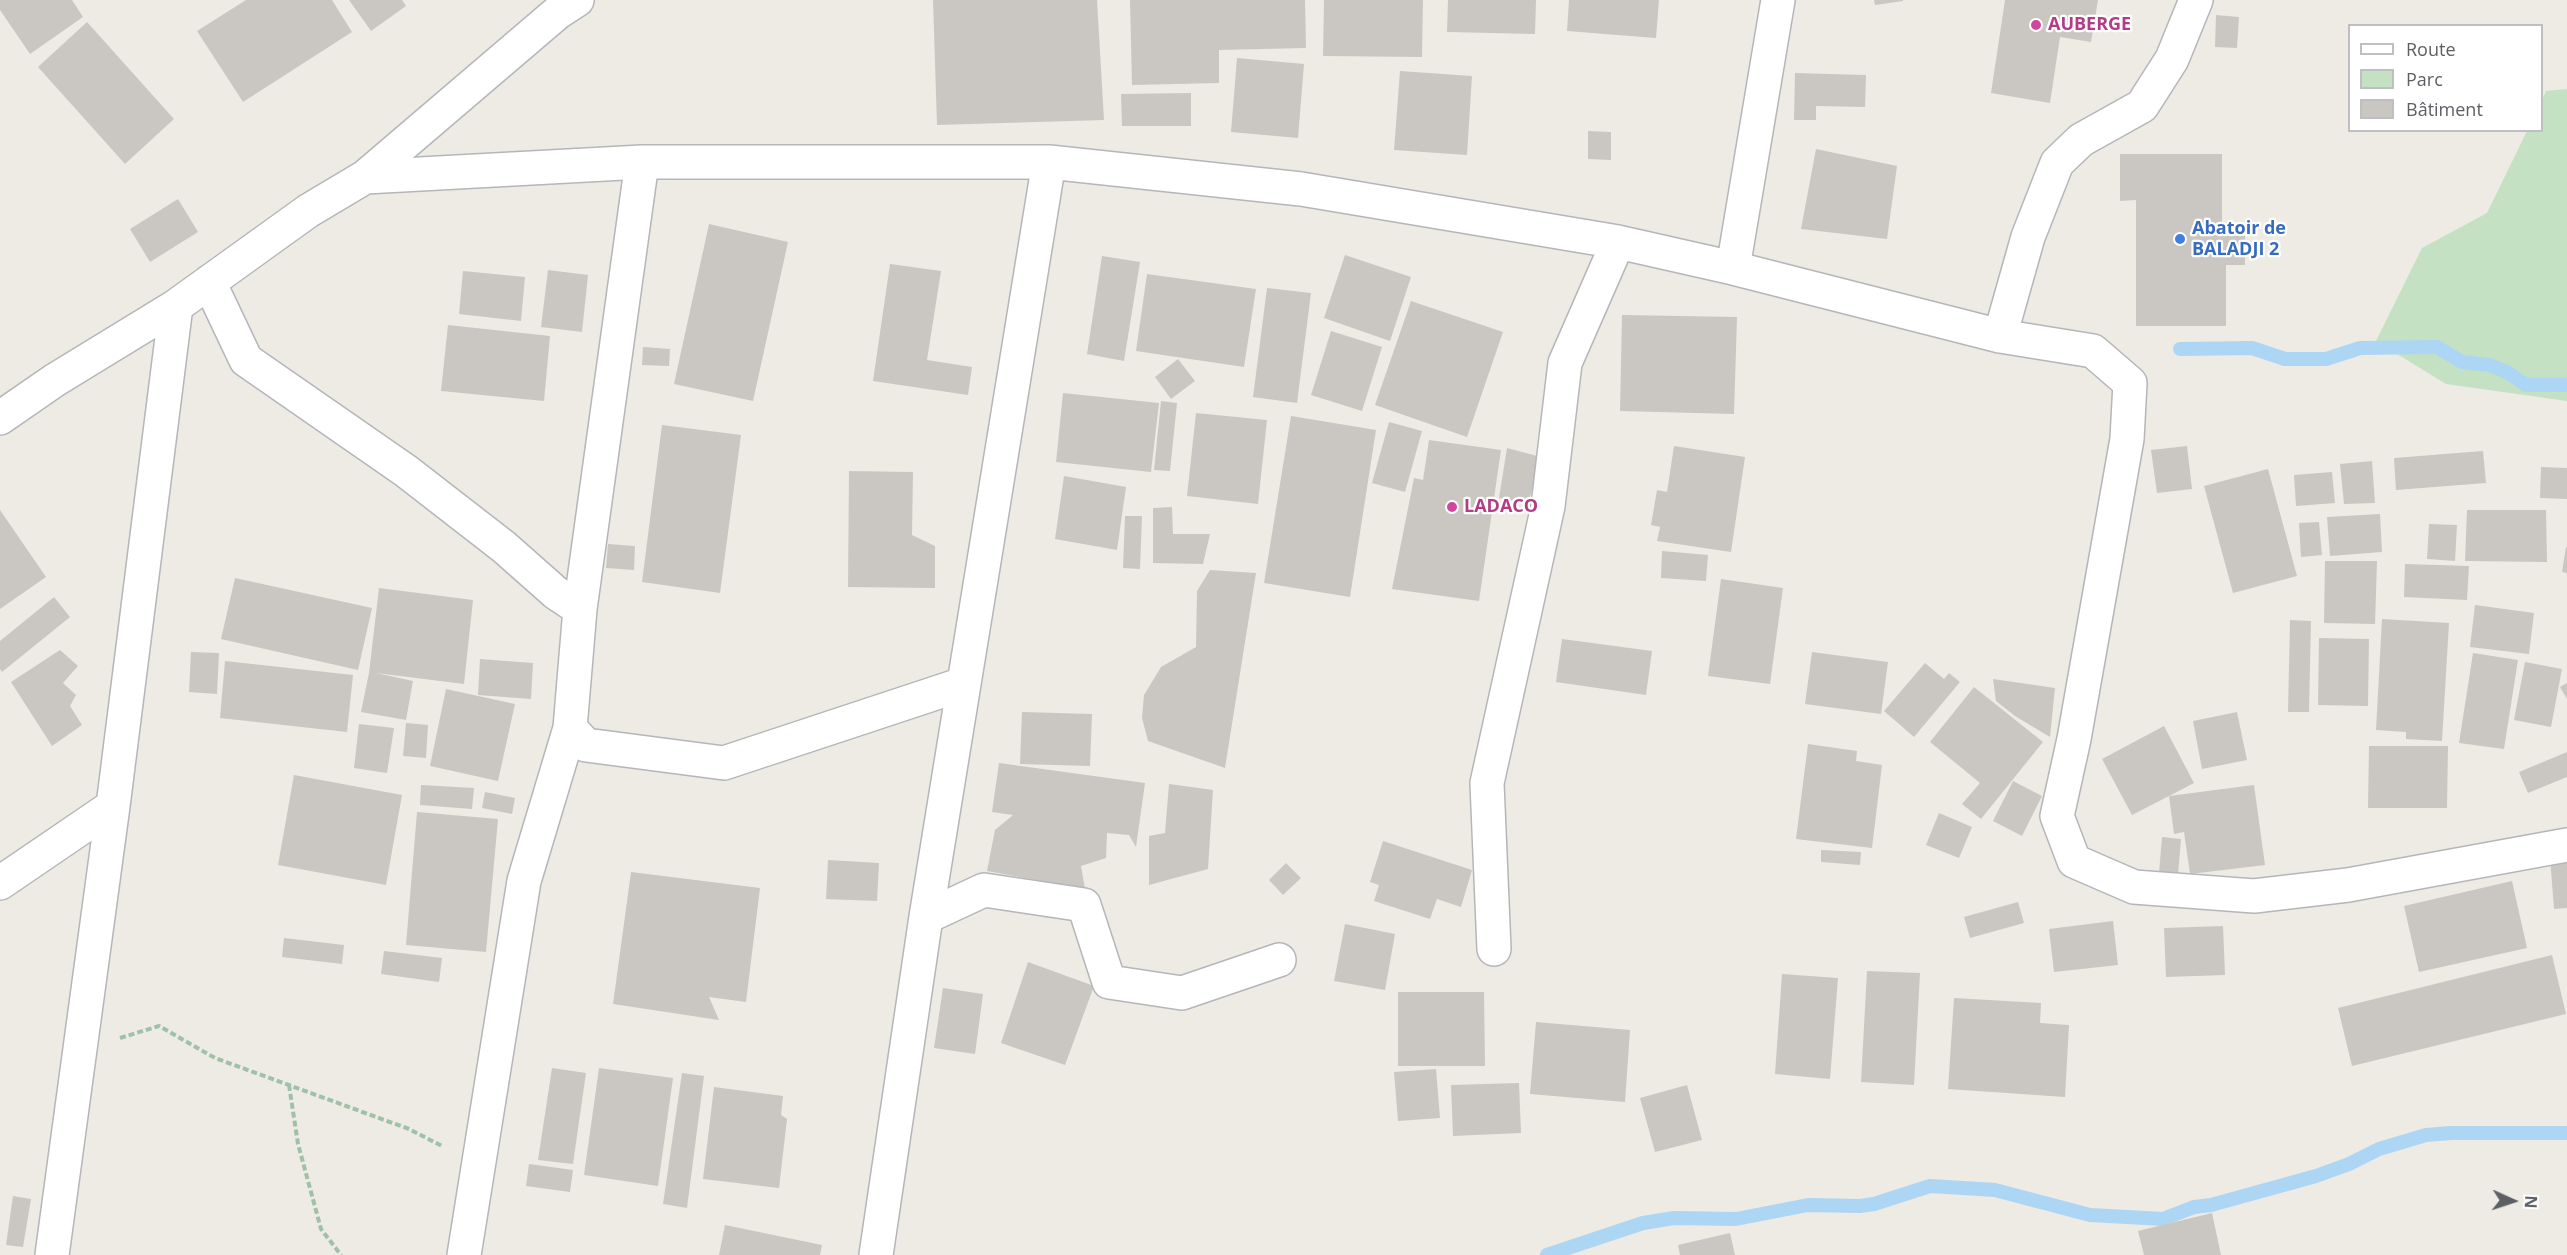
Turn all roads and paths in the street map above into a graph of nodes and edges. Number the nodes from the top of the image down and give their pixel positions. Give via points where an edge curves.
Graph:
1 (577, 0) edge
2 (1778, 0) edge
3 (2196, 0) edge
4 (642, 162) junction
5 (1049, 162) junction
6 (365, 177) junction
7 (1618, 242) junction
8 (1733, 268) junction
9 (209, 282) junction
10 (176, 306) junction
11 (2000, 336) junction
12 (0, 418) edge
13 (580, 609) junction
14 (963, 684) junction
15 (570, 728) junction
16 (113, 806) junction
17 (2567, 845) edge
18 (0, 883) edge
19 (926, 917) junction
20 (1494, 949) dead end
21 (1279, 960) dead end
22 (81, 1050) junction
23 (289, 1085) junction
24 (477, 1165) junction
25 (52, 1255) edge
26 (341, 1255) edge
27 (464, 1255) edge
28 (876, 1255) edge

1 - 6 street
2 - 8 street
3 - 11 street via 2172,59 2142,106 2081,140 2057,164 2028,237
4 - 5 street
4 - 6 street
4 - 13 street
5 - 7 street via 1300,189
5 - 14 street
6 - 9 street via 308,211
7 - 8 street
7 - 20 street via 1565,363 1548,506 1487,783
8 - 11 street
9 - 10 street
9 - 13 street via 246,360 406,471
10 - 12 street
10 - 16 street
11 - 17 street via 2093,351 2130,383 2127,439 2057,816 2074,861 2134,887 2254,896 2348,885
13 - 15 street
14 - 15 street via 724,763 586,746
14 - 19 street
15 - 24 street via 524,881
16 - 18 street
16 - 22 street
19 - 21 street via 984,890 1084,904 1109,982 1182,993
19 - 28 street
22 - 23 path via 159,1026 215,1058
22 - 25 street
23 - 24 path via 409,1129
23 - 26 path via 298,1144 321,1229
24 - 27 street

